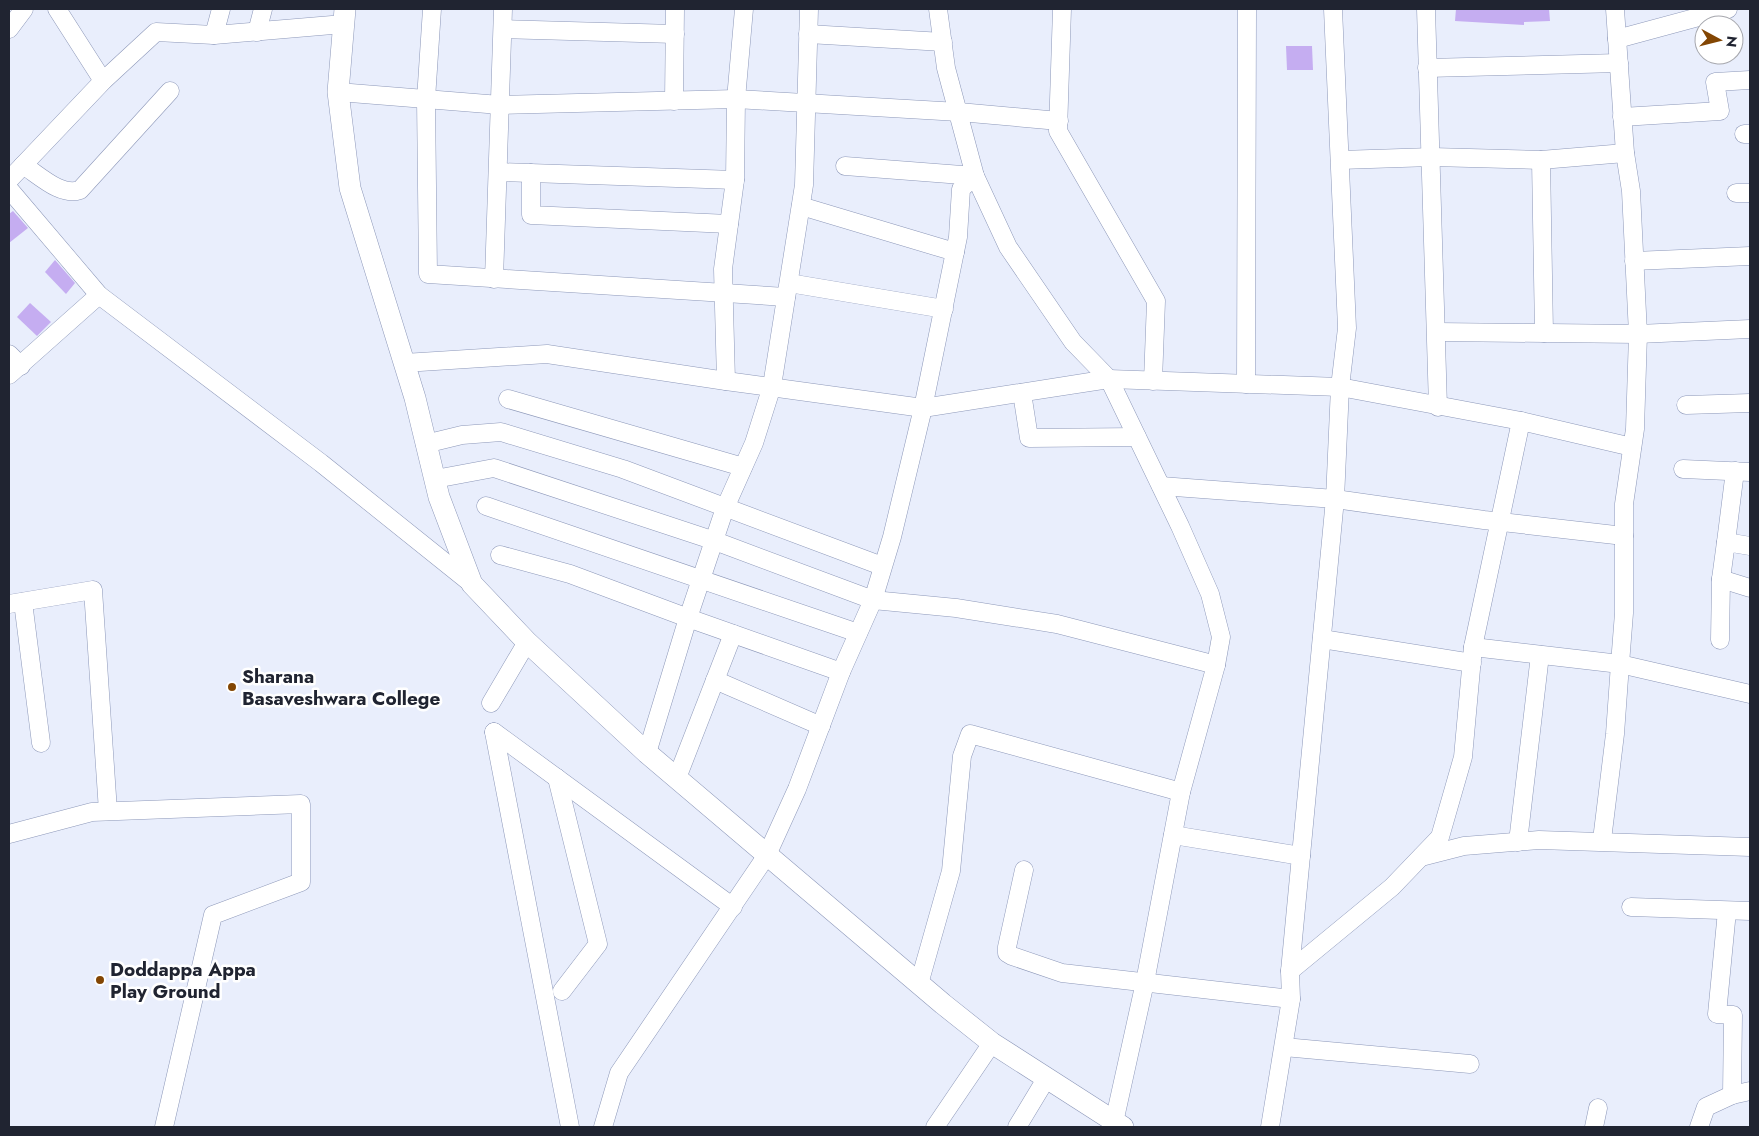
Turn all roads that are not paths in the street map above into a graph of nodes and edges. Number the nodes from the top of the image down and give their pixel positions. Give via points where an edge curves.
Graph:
1 (24, 9) edge
2 (58, 9) edge
3 (221, 9) edge
4 (263, 9) edge
5 (432, 9) edge
6 (503, 9) edge
7 (675, 9) edge
8 (744, 9) edge
9 (809, 9) edge
10 (938, 9) edge
11 (1062, 9) edge
12 (1247, 9) edge
13 (1333, 9) edge
14 (1426, 9) edge
15 (1615, 9) edge
16 (1728, 9) edge
17 (344, 16) edge
18 (9, 29) edge
19 (503, 29) junction
20 (257, 32) junction
21 (675, 34) junction
22 (808, 34) junction
23 (214, 35) junction
24 (1617, 39) junction
25 (943, 42) junction
26 (1619, 63) junction
27 (1428, 68) junction
28 (1750, 80) edge
29 (103, 81) junction
30 (170, 91) dead end
31 (338, 92) junction
32 (426, 99) junction
33 (736, 99) junction
34 (674, 101) junction
35 (806, 103) junction
36 (500, 105) junction
37 (959, 112) junction
38 (1622, 117) junction
39 (1059, 121) junction
40 (1626, 153) junction
41 (1432, 157) junction
42 (1340, 160) junction
43 (1541, 160) junction
44 (23, 165) junction
45 (845, 166) dead end
46 (498, 172) junction
47 (531, 172) junction
48 (975, 176) junction
49 (9, 180) edge
50 (735, 180) junction
51 (9, 188) edge
52 (801, 206) junction
53 (730, 224) junction
54 (955, 252) junction
55 (1750, 256) edge
56 (1634, 261) junction
57 (494, 279) junction
58 (788, 290) junction
59 (723, 293) junction
60 (99, 295) junction
61 (944, 309) junction
62 (1750, 329) edge
63 (1437, 332) junction
64 (1544, 333) junction
65 (1638, 334) junction
66 (404, 363) junction
67 (13, 365) edge
68 (1110, 379) junction
69 (726, 381) junction
70 (1153, 381) junction
71 (1246, 384) junction
72 (772, 386) junction
73 (1340, 387) junction
74 (1022, 393) junction
75 (508, 399) dead end
76 (1750, 403) edge
77 (1686, 405) dead end
78 (1438, 407) junction
79 (923, 408) junction
80 (1521, 422) junction
81 (1137, 438) junction
82 (425, 444) junction
83 (1632, 447) junction
84 (743, 467) junction
85 (1683, 469) dead end
86 (1743, 472) edge
87 (435, 479) junction
88 (1160, 486) junction
89 (1335, 499) junction
90 (486, 506) dead end
91 (725, 508) junction
92 (1501, 522) junction
93 (1624, 536) junction
94 (715, 541) junction
95 (1726, 542) junction
96 (1750, 546) edge
97 (500, 555) dead end
98 (882, 566) junction
99 (702, 579) junction
100 (1721, 579) junction
101 (472, 584) junction
102 (1750, 588) edge
103 (873, 600) junction
104 (16, 603) edge
105 (688, 618) junction
106 (858, 633) junction
107 (733, 634) junction
108 (1322, 639) junction
109 (1720, 640) dead end
110 (527, 642) junction
111 (1473, 655) junction
112 (1540, 655) junction
113 (1620, 664) junction
114 (1216, 665) junction
115 (841, 672) junction
116 (716, 680) junction
117 (1750, 694) edge
118 (491, 703) dead end
119 (821, 726) junction
120 (41, 743) dead end
121 (647, 753) junction
122 (556, 778) junction
123 (677, 778) junction
124 (1181, 792) junction
125 (108, 811) junction
126 (9, 834) edge
127 (1173, 835) junction
128 (1602, 840) junction
129 (1518, 842) junction
130 (1750, 847) edge
131 (767, 855) junction
132 (1301, 856) junction
133 (1420, 857) junction
134 (1024, 870) dead end
135 (733, 907) junction
136 (1631, 907) dead end
137 (1727, 911) junction
138 (1750, 912) edge
139 (1290, 971) junction
140 (1145, 982) junction
141 (919, 984) junction
142 (562, 991) dead end
143 (1291, 999) junction
144 (992, 1043) junction
145 (1284, 1048) junction
146 (1470, 1064) dead end
147 (1046, 1079) junction
148 (1750, 1091) edge
149 (1732, 1095) junction
150 (1598, 1108) dead end
151 (1117, 1126) edge
152 (164, 1127) edge
153 (570, 1127) edge
154 (603, 1127) edge
155 (934, 1127) edge
156 (1018, 1127) edge
157 (1270, 1127) edge
158 (1594, 1127) edge
159 (1699, 1127) edge

1 - 18 street
2 - 29 street
3 - 23 street
4 - 20 street
5 - 32 street
6 - 19 street
7 - 21 street
8 - 33 street
9 - 22 street
10 - 25 street
11 - 39 street
12 - 71 street
13 - 42 street
14 - 27 street
15 - 24 street
16 - 24 street
17 - 20 street
17 - 31 main road
19 - 21 street
19 - 36 street
20 - 23 street
21 - 34 street
22 - 25 street
22 - 35 street
23 - 29 street via 156,32
24 - 26 street
25 - 37 street via 946,68
26 - 27 street
26 - 38 street
27 - 41 street
28 - 38 street via 1715,82 1720,111
29 - 44 street
30 - 44 street via 80,190 64,191
31 - 32 street
31 - 66 main road via 350,188
32 - 36 street
32 - 57 street via 428,274
33 - 34 street
33 - 35 street
33 - 50 street
34 - 36 street
35 - 37 street
35 - 52 street
36 - 46 street
37 - 39 street
37 - 48 street
38 - 40 street
39 - 70 street via 1058,131 1156,301
40 - 43 street
40 - 56 street
41 - 42 street
41 - 43 street
41 - 63 street
42 - 73 street via 1347,328
43 - 64 street
44 - 49 street
45 - 48 street
46 - 47 street
46 - 57 street
47 - 50 street
47 - 53 street via 531,214
48 - 54 street via 961,189
48 - 68 street via 1008,247 1073,342
50 - 53 street
51 - 60 street
52 - 54 street
52 - 58 street
53 - 59 street
54 - 61 street
55 - 56 street
56 - 65 street
57 - 59 street
58 - 59 street
58 - 61 street
58 - 72 street
59 - 69 street
60 - 67 street
60 - 101 street via 321,463
61 - 79 street
62 - 65 street
63 - 64 street
63 - 78 street
64 - 65 street
65 - 83 street
66 - 69 street via 547,354
66 - 82 main road
68 - 70 street
68 - 74 street
68 - 81 street
69 - 72 street
70 - 71 street
71 - 73 street
72 - 79 street
72 - 84 street
73 - 78 street
73 - 89 street
74 - 79 street
74 - 81 street via 1029,438
75 - 84 street
76 - 77 street
78 - 80 street
79 - 98 street
80 - 83 street
80 - 92 street
81 - 88 street
82 - 87 main road
82 - 91 street via 462,435 501,432 623,469
83 - 93 street via 1624,504
84 - 91 street
85 - 86 street
86 - 95 street
87 - 94 street via 494,468
87 - 101 main road
88 - 89 street
88 - 114 street via 1210,594 1221,637
89 - 92 street
89 - 108 street
90 - 99 street
91 - 94 street
91 - 98 street
92 - 93 street
92 - 111 street
93 - 113 street
94 - 99 street
94 - 103 street
95 - 96 street
95 - 100 street
97 - 105 street via 570,574
98 - 103 street
99 - 105 street
99 - 106 street
100 - 102 street
100 - 109 street
101 - 110 main road
103 - 106 street
103 - 114 street via 956,608 1057,624
104 - 120 street
104 - 125 street via 93,590
105 - 107 street
105 - 121 street
106 - 115 street
107 - 115 street
107 - 116 street
108 - 111 street
108 - 132 street
110 - 118 street
110 - 121 main road
111 - 112 street
111 - 133 street via 1463,757 1440,837
112 - 113 street
112 - 129 street
113 - 117 street
113 - 128 street
114 - 124 street
115 - 119 street
116 - 119 street
116 - 123 street
119 - 131 street via 798,789
121 - 123 main road
122 - 135 street
122 - 142 street via 598,944
122 - 153 street via 494,732
123 - 131 main road
124 - 127 street
124 - 141 street via 970,734 962,756 950,871
125 - 126 street via 92,812
125 - 152 street via 302,804 301,882 213,916
127 - 132 street
127 - 140 street
128 - 129 street
128 - 130 street
129 - 133 street via 1464,846
131 - 135 street
131 - 141 main road
132 - 139 street
133 - 139 street via 1392,886
134 - 140 street via 1008,953 1062,973
135 - 154 street via 619,1073
136 - 137 street
137 - 138 street
137 - 149 street via 1717,1014 1734,1015
139 - 143 street
140 - 143 street
140 - 151 street
141 - 144 main road
143 - 145 street
144 - 147 main road
144 - 155 street
145 - 146 street
145 - 157 street
147 - 151 main road
147 - 156 street
148 - 149 street
149 - 159 street via 1706,1107
150 - 158 street

